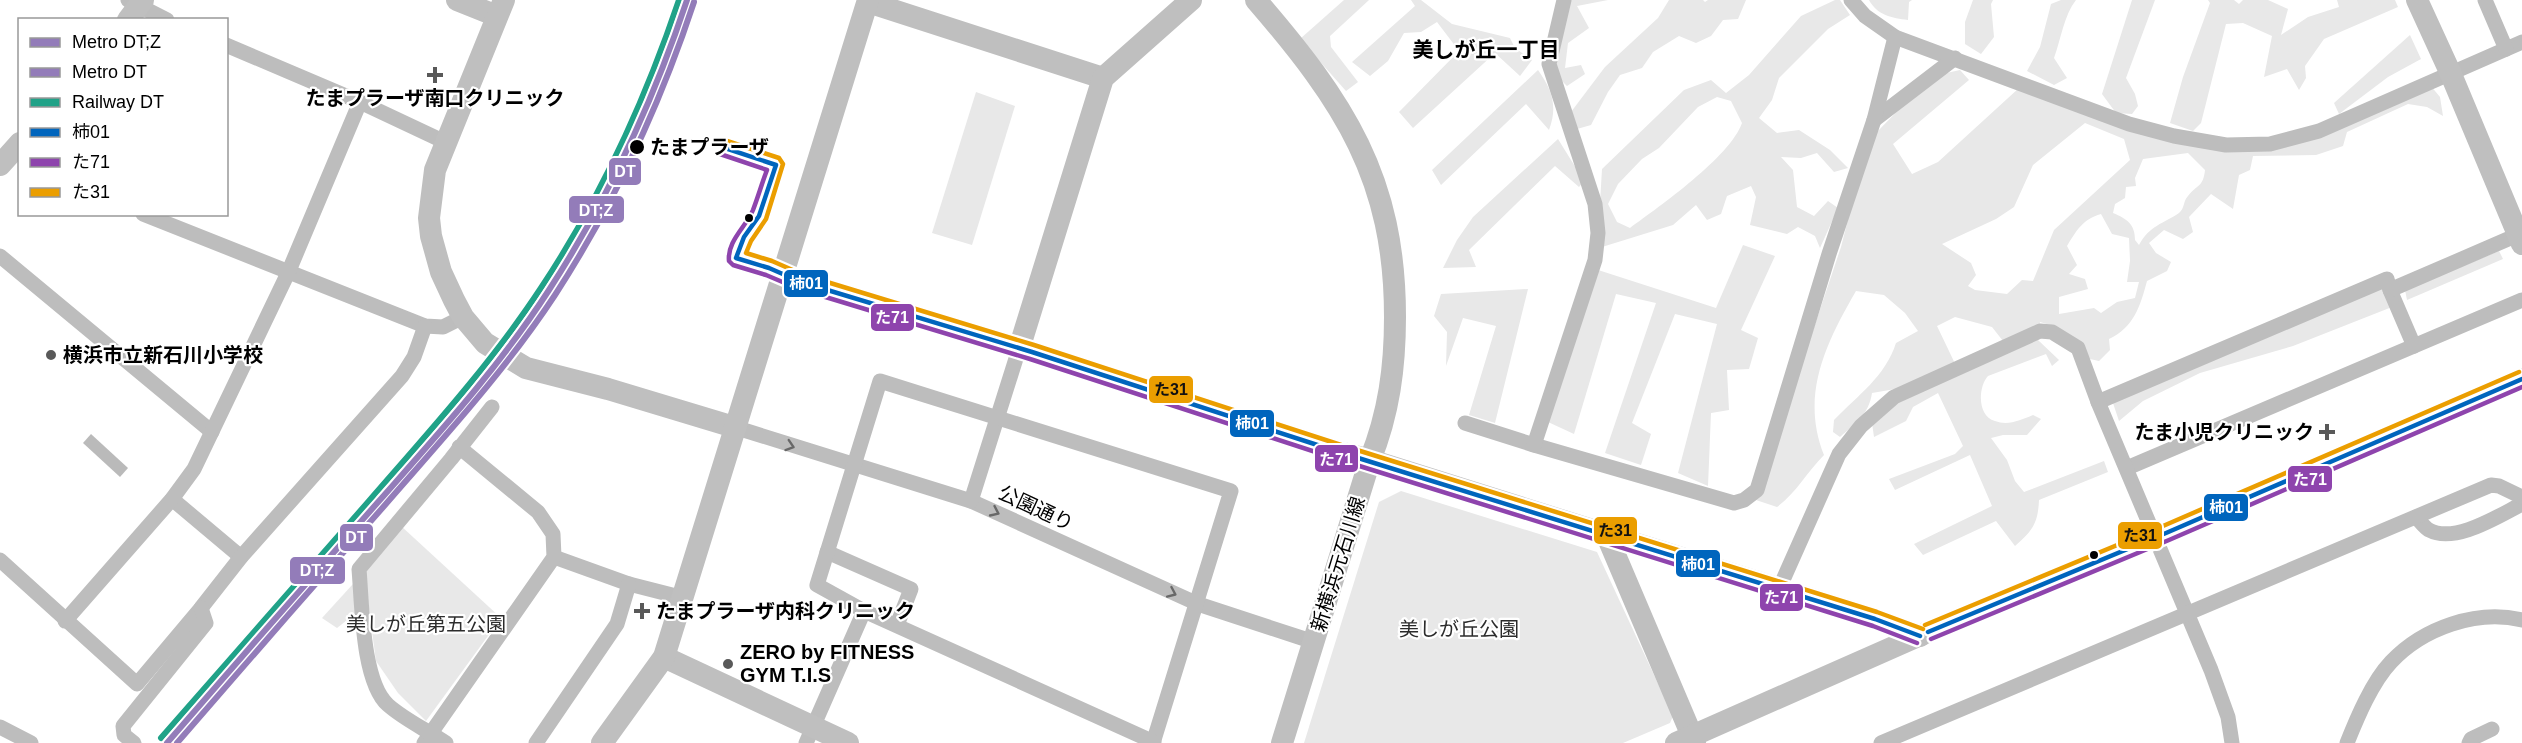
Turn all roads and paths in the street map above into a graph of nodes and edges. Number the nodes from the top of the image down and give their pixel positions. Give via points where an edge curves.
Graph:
1 (457, 0) edge
2 (1191, 0) edge
3 (1256, 0) edge
4 (1563, 0) edge
5 (1851, 0) edge
6 (2417, 0) edge
7 (2485, 0) edge
8 (865, 1) edge
9 (134, 7) edge
10 (500, 8) edge
11 (162, 18) edge
12 (1895, 37) junction
13 (2522, 42) edge
14 (228, 46) edge
15 (2506, 49) junction
16 (1955, 58) junction
17 (2450, 72) junction
18 (1103, 78) junction
19 (360, 102) junction
20 (1874, 120) junction
21 (445, 142) junction
22 (148, 216) edge
23 (2521, 237) edge
24 (0, 256) edge
25 (288, 273) junction
26 (783, 273) junction
27 (2390, 290) junction
28 (2522, 300) edge
29 (463, 317) junction
30 (425, 326) junction
31 (2414, 346) junction
32 (1019, 349) junction
33 (2522, 379) edge
34 (2098, 402) junction
35 (492, 407) dead end
36 (996, 418) junction
37 (1465, 423) dead end
38 (734, 427) junction
39 (212, 432) junction
40 (1534, 445) junction
41 (459, 447) junction
42 (1370, 460) junction
43 (853, 466) junction
44 (2127, 468) junction
45 (2522, 497) edge
46 (172, 499) junction
47 (971, 501) junction
48 (2522, 504) edge
49 (2416, 517) junction
50 (1607, 536) junction
51 (2157, 537) junction
52 (827, 552) junction
53 (241, 557) junction
54 (554, 558) junction
55 (0, 560) edge
56 (629, 584) junction
57 (1779, 589) junction
58 (681, 597) junction
59 (1197, 604) junction
60 (201, 608) junction
61 (864, 611) junction
62 (2187, 614) junction
63 (2522, 620) edge
64 (65, 621) junction
65 (897, 625) junction
66 (1920, 636) junction
67 (1314, 642) junction
68 (663, 657) junction
69 (0, 727) edge
70 (2493, 729) dead end
71 (809, 735) edge
72 (1910, 737) edge
73 (428, 738) edge
74 (1688, 741) edge
75 (133, 742) edge
76 (31, 743) edge
77 (446, 743) edge
78 (536, 743) edge
79 (602, 743) edge
80 (848, 743) edge
81 (1153, 743) edge
82 (1282, 743) edge
83 (1881, 743) edge
84 (2232, 743) edge
85 (2347, 743) edge
86 (2469, 743) edge

1 - 10 street
2 - 18 street
3 - 42 street, 新横浜元石川線 via 1320,78 1347,121 1382,204 1395,278 1395,340 1392,386 1382,432
4 - 40 street via 1549,64 1595,204 1598,233 1595,260
5 - 12 street via 1865,16
6 - 17 street
7 - 15 street
8 - 18 street
8 - 26 street
9 - 11 street
10 - 21 street
12 - 16 street
12 - 20 street
13 - 15 street
14 - 19 street
15 - 17 street
16 - 17 street via 2129,124 2226,145 2270,144 2319,131
16 - 20 street
17 - 23 street
18 - 32 street
19 - 21 street
19 - 25 street
20 - 40 street via 1757,490 1734,503
21 - 29 street via 435,170 429,218 441,272
22 - 25 street
23 - 27 street
24 - 39 street
25 - 30 street
25 - 39 street
26 - 32 street via 801,282
26 - 38 street
27 - 31 street
27 - 34 street via 2386,279
28 - 31 street
29 - 30 street via 443,327
29 - 38 street via 485,343 526,368
30 - 53 street via 402,376
31 - 44 street
32 - 36 street
32 - 42 street
33 - 51 street
34 - 44 street
34 - 57 street via 2078,348 2052,332 2040,331 1894,397 1839,454
35 - 41 street
36 - 43 street via 880,381
36 - 47 street
36 - 59 street via 1231,491
37 - 40 street
38 -> 43 street, 公園通り
38 - 58 street
39 - 46 street via 194,469
41 - 54 street via 538,512 553,534
41 - 73 street via 359,568 369,669 375,690 387,705
42 - 50 street
42 - 67 street, 新横浜元石川線
43 - 47 street, 公園通り
43 - 52 street
44 - 51 street
45 - 49 street via 2491,485
46 - 53 street
46 - 64 street
47 -> 59 street, 公園通り
48 - 49 street via 2458,534 2427,530
49 - 62 street
50 - 57 street
50 - 74 street
51 - 62 street
51 - 66 street
52 - 61 street via 817,585
52 - 65 street via 911,589
53 - 60 street
54 - 56 street
54 - 73 street
55 - 64 street
56 - 58 street
56 - 78 street via 617,624
57 - 66 street
58 - 68 street
59 - 67 street, 公園通り
59 - 81 street
60 - 64 street via 137,684
60 - 75 street via 206,623 123,726 124,735
61 - 65 street
61 - 71 street
62 - 72 street
62 - 84 street via 2228,717
63 - 85 street via 2506,616 2474,618 2446,625 2416,642 2391,663 2359,712
65 - 81 street
66 - 74 street
67 - 82 street, 新横浜元石川線
68 - 71 street
68 - 79 street
69 - 76 street
70 - 86 street
71 - 80 street
72 - 83 street
73 - 77 street

